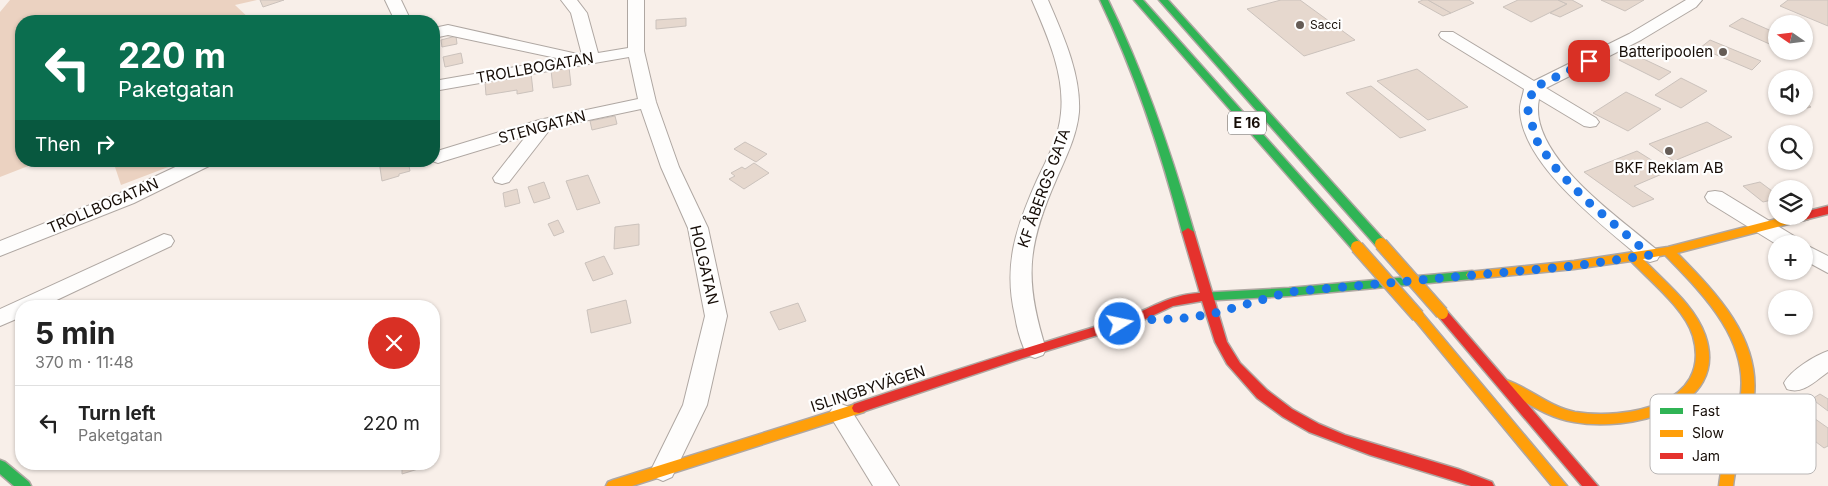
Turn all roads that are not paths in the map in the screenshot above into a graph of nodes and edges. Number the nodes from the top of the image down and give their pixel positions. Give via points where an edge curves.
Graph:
1 (393, 0) edge
2 (569, 0) edge
3 (636, 0) edge
4 (1040, 0) edge
5 (1104, 0) edge
6 (1138, 0) edge
7 (1164, 0) edge
8 (1694, 0) edge
9 (400, 15) edge
10 (440, 32) edge
11 (1447, 35) dead end
12 (636, 51) junction
13 (587, 58) junction
14 (440, 85) edge
15 (1533, 88) junction
16 (647, 102) junction
17 (1590, 122) dead end
18 (546, 124) junction
19 (440, 156) edge
20 (192, 167) edge
21 (502, 178) dead end
22 (1715, 197) dead end
23 (1828, 210) edge
24 (1813, 214) edge
25 (1771, 225) edge
26 (1764, 227) junction
27 (1777, 235) edge
28 (164, 241) dead end
29 (0, 249) edge
30 (1650, 254) junction
31 (1813, 257) edge
32 (1828, 266) edge
33 (1289, 292) junction
34 (1207, 296) junction
35 (38, 300) edge
36 (1241, 306) dead end
37 (15, 311) edge
38 (0, 318) edge
39 (1160, 319) dead end
40 (1133, 320) junction
41 (1035, 349) junction
42 (1828, 360) edge
43 (1795, 383) dead end
44 (1506, 385) junction
45 (1688, 394) edge
46 (1748, 394) edge
47 (1650, 413) edge
48 (841, 414) junction
49 (0, 466) edge
50 (663, 470) junction
51 (24, 486) edge
52 (613, 486) edge
53 (888, 486) edge
54 (1487, 486) edge
55 (1560, 486) edge
56 (1591, 486) edge

1 - 9 street
2 - 13 street via 579,13
3 - 12 street, HOLGATAN
4 - 41 street, KF ÅBERGS GATA via 1063,63 1070,114 1056,158 1025,232 1019,260 1022,303
5 - 34 main road via 1142,83 1171,168
6 - 55 main road, E 16, bridge via 1418,316
7 - 44 main road, E 16, bridge
8 - 15 street via 1635,37
10 - 13 street via 448,30
11 - 15 street
12 - 13 street, TROLLBOGATAN
12 - 16 street, HOLGATAN
13 - 14 street, TROLLBOGATAN
15 - 17 street
15 - 30 street via 1528,111 1537,141 1547,156 1586,200
16 - 18 street, STENGATAN
16 - 50 street, HOLGATAN via 670,167 698,228 716,316 695,405
18 - 19 street, STENGATAN
18 - 21 street
20 - 29 street, TROLLBOGATAN via 127,198
22 - 26 street
23 - 24 main road, ISLINGBYVÄGEN
25 - 26 main road, ISLINGBYVÄGEN
26 - 27 street
26 - 30 main road, ISLINGBYVÄGEN
28 - 35 street
30 - 33 main road, ISLINGBYVÄGEN via 1574,266
30 - 45 main road via 1670,296 1698,335 1704,363 1695,386
30 - 46 main road via 1698,283 1733,329 1750,375
31 - 32 street
33 - 34 main road, ISLINGBYVÄGEN
33 - 36 main road, ISLINGBYVÄGEN
34 - 40 main road, ISLINGBYVÄGEN via 1171,302
34 - 54 main road via 1223,348 1243,376 1298,421 1345,442 1429,464
37 - 38 street
39 - 40 main road, ISLINGBYVÄGEN
40 - 41 main road, ISLINGBYVÄGEN
41 - 48 main road, ISLINGBYVÄGEN
42 - 43 street
44 - 47 main road via 1574,417 1618,420
44 - 56 main road, E 16
48 - 50 main road, ISLINGBYVÄGEN
48 - 53 street
49 - 51 main road
50 - 52 main road, ISLINGBYVÄGEN

